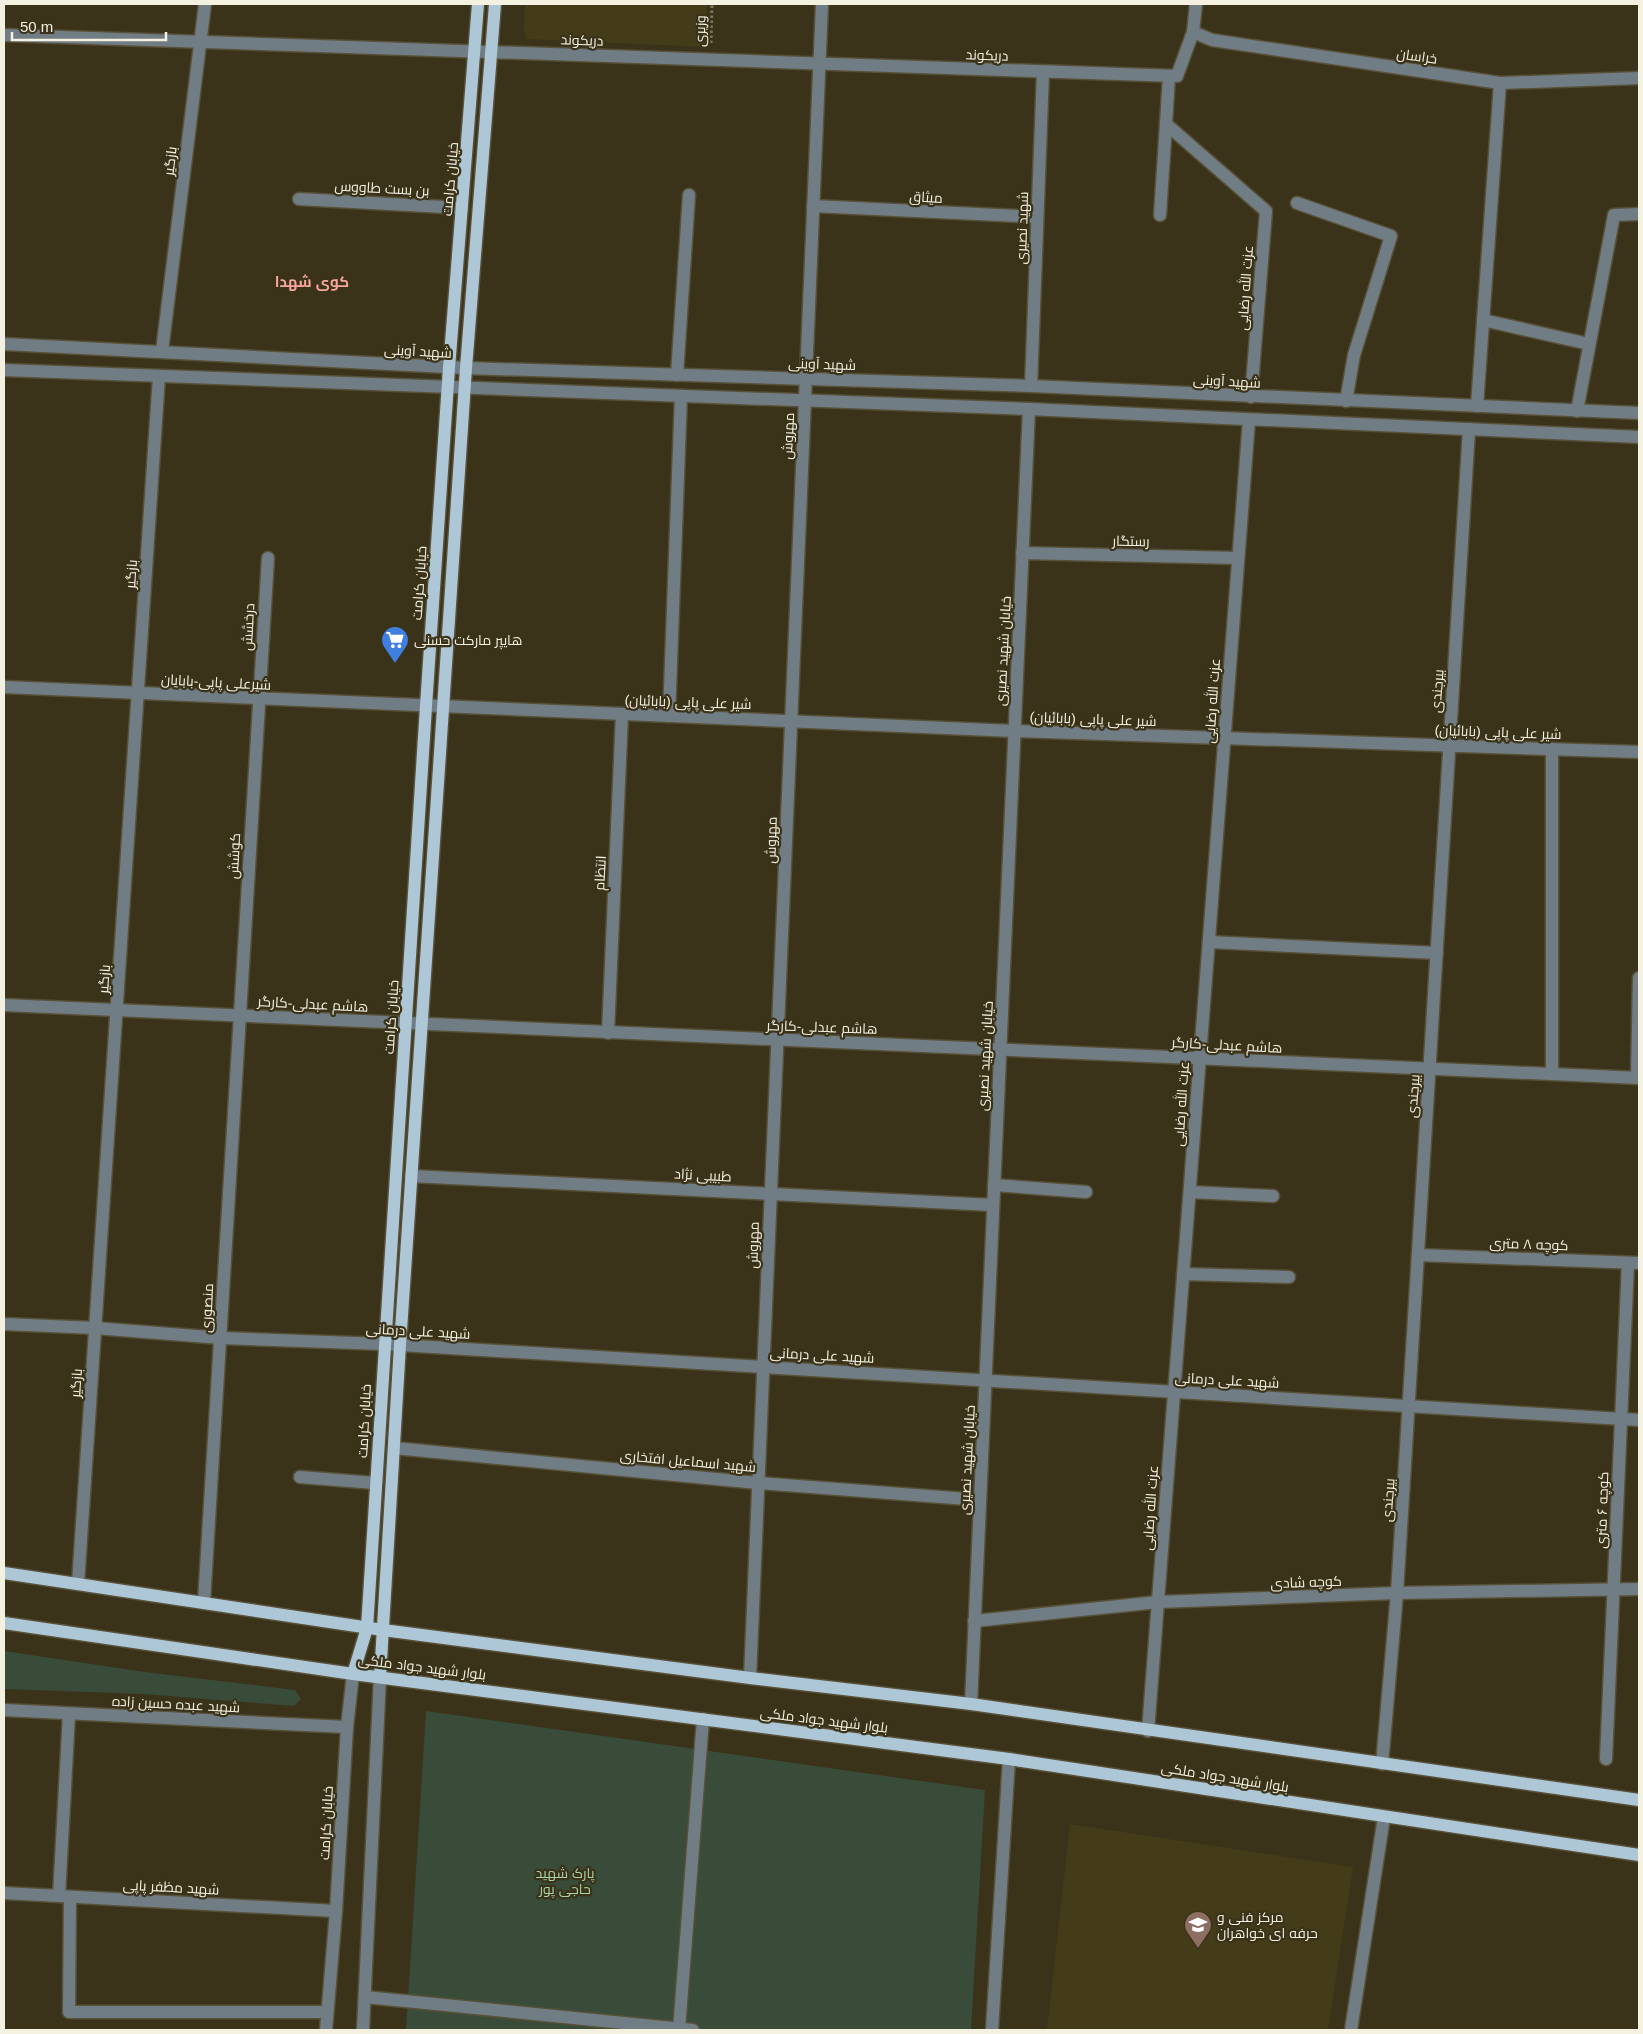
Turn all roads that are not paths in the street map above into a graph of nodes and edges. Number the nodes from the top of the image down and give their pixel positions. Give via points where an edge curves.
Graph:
1 (205, 4) edge
2 (478, 4) edge
3 (495, 4) edge
4 (822, 4) edge
5 (1196, 4) edge
6 (1193, 32) junction
7 (4, 34) edge
8 (200, 41) junction
9 (475, 51) junction
10 (492, 52) junction
11 (819, 64) junction
12 (1043, 72) junction
13 (1164, 76) junction
14 (1639, 78) edge
15 (1500, 83) junction
16 (1166, 124) junction
17 (689, 195) dead end
18 (299, 198) dead end
19 (1297, 203) dead end
20 (813, 206) junction
21 (462, 208) junction
22 (1639, 214) edge
23 (1160, 215) dead end
24 (1037, 218) junction
25 (1483, 320) junction
26 (4, 344) edge
27 (1589, 344) junction
28 (162, 351) junction
29 (449, 368) junction
30 (466, 368) junction
31 (4, 370) edge
32 (677, 375) junction
33 (159, 376) junction
34 (806, 379) junction
35 (1031, 386) junction
36 (448, 387) junction
37 (465, 388) junction
38 (681, 396) junction
39 (1251, 397) junction
40 (1346, 401) junction
41 (805, 402) junction
42 (1477, 406) junction
43 (1029, 409) junction
44 (1577, 411) junction
45 (1639, 413) edge
46 (1249, 420) junction
47 (1469, 429) junction
48 (1639, 437) edge
49 (1022, 553) junction
50 (268, 558) dead end
51 (1238, 558) junction
52 (4, 687) edge
53 (138, 693) junction
54 (259, 699) junction
55 (426, 706) junction
56 (443, 706) junction
57 (622, 714) junction
58 (669, 716) junction
59 (791, 721) junction
60 (1014, 731) junction
61 (1225, 738) junction
62 (1448, 745) junction
63 (1552, 749) junction
64 (1639, 752) edge
65 (1209, 942) junction
66 (1437, 953) junction
67 (1639, 978) edge
68 (4, 1005) edge
69 (116, 1010) junction
70 (240, 1016) junction
71 (406, 1023) junction
72 (423, 1025) junction
73 (608, 1033) junction
74 (777, 1040) junction
75 (1000, 1050) junction
76 (1200, 1059) junction
77 (1430, 1069) junction
78 (1552, 1074) junction
79 (1638, 1078) edge
80 (411, 1176) junction
81 (994, 1185) junction
82 (1086, 1192) dead end
83 (1190, 1192) junction
84 (771, 1194) junction
85 (1273, 1196) dead end
86 (993, 1205) junction
87 (1418, 1254) junction
88 (1634, 1263) edge
89 (1183, 1274) junction
90 (1289, 1277) dead end
91 (4, 1324) edge
92 (95, 1328) junction
93 (221, 1338) junction
94 (383, 1344) junction
95 (400, 1345) junction
96 (763, 1367) junction
97 (986, 1380) junction
98 (1174, 1392) junction
99 (1409, 1406) junction
100 (1621, 1418) junction
101 (1639, 1420) edge
102 (394, 1448) junction
103 (300, 1477) dead end
104 (375, 1483) junction
105 (758, 1483) junction
106 (980, 1500) junction
107 (4, 1573) edge
108 (78, 1584) junction
109 (1614, 1589) junction
110 (1639, 1589) edge
111 (1397, 1593) junction
112 (204, 1602) junction
113 (1158, 1602) junction
114 (974, 1621) junction
115 (4, 1623) edge
116 (367, 1628) junction
117 (383, 1630) junction
118 (353, 1674) junction
119 (380, 1677) junction
120 (750, 1678) junction
121 (971, 1704) junction
122 (4, 1710) edge
123 (70, 1714) junction
124 (703, 1719) junction
125 (346, 1727) junction
126 (1148, 1731) junction
127 (1009, 1760) junction
128 (1606, 1760) dead end
129 (1382, 1764) junction
130 (1639, 1800) edge
131 (1384, 1817) junction
132 (1639, 1855) edge
133 (4, 1893) edge
134 (65, 1896) junction
135 (336, 1911) junction
136 (365, 1997) junction
137 (327, 2012) junction
138 (679, 2029) edge
139 (326, 2030) edge
140 (363, 2030) edge
141 (693, 2030) edge
142 (992, 2030) edge
143 (1351, 2030) edge

1 - 8 street, بازگیر
2 - 9 main road, خیابان کرامت
3 - 10 main road
4 - 11 street, مهروش
5 - 6 street
6 - 13 street via 1177,76
6 - 15 street, خراسان via 1212,40
7 - 8 street, دریکوند
8 - 9 street, دریکوند
8 - 28 street, بازگیر
9 - 10 street, دریکوند
9 - 21 main road, خیابان کرامت
10 - 11 street, دریکوند
10 - 30 main road
11 - 12 street, دریکوند
11 - 20 street, مهروش
12 - 13 street, دریکوند
12 - 24 street, شهید نصیری
13 - 16 street
14 - 15 street, خراسان
15 - 25 street
16 - 23 street
16 - 39 street, عزت الله رضایی via 1266,210
17 - 32 street
18 - 21 street, بن بست طاووس
19 - 40 street via 1391,236 1354,355
20 - 24 street, میثاق
20 - 34 street, مهروش
21 - 29 main road, خیابان کرامت
22 - 27 street via 1614,215
24 - 35 street, شهید نصیری
25 - 27 street
25 - 42 street
26 - 28 street, شهید آوینی
27 - 44 street
28 - 29 street, شهید آوینی
29 - 30 street, شهید آوینی
29 - 36 main road, خیابان کرامت
30 - 32 street, شهید آوینی
30 - 37 main road
31 - 33 street
32 - 34 street, شهید آوینی
33 - 36 street
33 - 53 street, بازگیر
34 - 35 street, شهید آوینی
34 - 41 street, مهروش
35 - 39 street, شهید آوینی
36 - 37 street
36 - 55 main road, خیابان کرامت
37 - 38 street
37 - 56 main road
38 - 41 street
38 - 58 street
39 - 40 street, شهید آوینی
40 - 42 street, شهید آوینی
41 - 43 street
41 - 59 street, مهروش
42 - 44 street, شهید آوینی
43 - 46 street
43 - 49 street, خیابان شهید نصیری
44 - 45 street, شهید آوینی
46 - 47 street
46 - 51 street, عزت الله رضایی
47 - 48 street
47 - 62 street, بیرجندی
49 - 51 street, رستگار
49 - 60 street, خیابان شهید نصیری
50 - 54 street, درخشش
51 - 61 street, عزت الله رضایی
52 - 53 street, شیرعلی پاپی-بابایان
53 - 54 street, شیرعلی پاپی-بابایان
53 - 69 street, بازگیر
54 - 55 street, شیرعلی پاپی-بابایان
54 - 70 street, کوشش
55 - 56 street, شیر علی پاپی (بابائیان)
55 - 71 main road, خیابان کرامت
56 - 57 street, شیر علی پاپی (بابائیان)
56 - 72 main road
57 - 58 street, شیر علی پاپی (بابائیان)
57 - 73 street, انتظام
58 - 59 street, شیر علی پاپی (بابائیان)
59 - 60 street, شیر علی پاپی (بابائیان)
59 - 74 street, مهروش
60 - 61 street, شیر علی پاپی (بابائیان)
60 - 75 street, خیابان شهید نصیری
61 - 62 street, شیر علی پاپی (بابائیان)
61 - 65 street, عزت الله رضایی
62 - 63 street, شیر علی پاپی (بابائیان)
62 - 66 street, بیرجندی
63 - 64 street, شیر علی پاپی (بابائیان)
63 - 78 street
65 - 66 street
65 - 76 street, عزت الله رضایی
66 - 77 street, بیرجندی
67 - 79 street
68 - 69 street, هاشم عبدلی-کارگر
69 - 70 street, هاشم عبدلی-کارگر
69 - 92 street, بازگیر
70 - 71 street, هاشم عبدلی-کارگر
70 - 93 street, منصوری
71 - 72 street, هاشم عبدلی-کارگر
71 - 94 main road, خیابان کرامت
72 - 73 street, هاشم عبدلی-کارگر
72 - 80 main road
73 - 74 street, هاشم عبدلی-کارگر
74 - 75 street, هاشم عبدلی-کارگر
74 - 84 street, مهروش
75 - 76 street, هاشم عبدلی-کارگر
75 - 81 street, خیابان شهید نصیری
76 - 77 street, هاشم عبدلی-کارگر
76 - 83 street, عزت الله رضایی
77 - 78 street, هاشم عبدلی-کارگر
77 - 87 street, بیرجندی
78 - 79 street, هاشم عبدلی-کارگر
80 - 84 street, طبیبی نژاد
80 - 95 main road
81 - 82 street
81 - 86 street, خیابان شهید نصیری
83 - 85 street
83 - 89 street, عزت الله رضایی
84 - 86 street, طبیبی نژاد
84 - 96 street, مهروش
86 - 97 street, خیابان شهید نصیری
87 - 88 street, کوچه ۸ متری
87 - 99 street, بیرجندی
88 - 100 street, کوچه ۶ متری
89 - 90 street
89 - 98 street, عزت الله رضایی
91 - 92 street, شهید علی درمانی
92 - 93 street, شهید علی درمانی
92 - 108 street, بازگیر
93 - 94 street, شهید علی درمانی
93 - 112 street, منصوری
94 - 95 street, شهید علی درمانی
94 - 104 main road, خیابان کرامت
95 - 96 street, شهید علی درمانی
95 - 102 main road
96 - 97 street, شهید علی درمانی
96 - 105 street, مهروش
97 - 98 street, شهید علی درمانی
97 - 106 street, خیابان شهید نصیری
98 - 99 street, شهید علی درمانی
98 - 113 street, عزت الله رضایی
99 - 100 street, شهید علی درمانی
99 - 111 street, بیرجندی
100 - 101 street, شهید علی درمانی
100 - 109 street, کوچه ۶ متری
102 - 105 street, شهید اسماعیل افتخاری
102 - 117 main road
103 - 104 street
104 - 116 main road, خیابان کرامت
105 - 106 street, شهید اسماعیل افتخاری
105 - 120 street, مهروش
106 - 114 street, خیابان شهید نصیری
107 - 108 main road
108 - 112 main road
109 - 110 street, کوچه شادی
109 - 111 street, کوچه شادی
109 - 128 street, کوچه ۶ متری
111 - 113 street, کوچه شادی
111 - 129 street, بیرجندی
112 - 116 main road
113 - 114 street, کوچه شادی
113 - 126 street, عزت الله رضایی
114 - 121 street, خیابان شهید نصیری
115 - 118 main road, بلوار شهید جواد ملکی
116 - 117 main road
116 - 118 main road, خیابان کرامت
117 - 119 main road
117 - 120 main road
118 - 119 main road, بلوار شهید جواد ملکی
118 - 125 street, خیابان کرامت
119 - 124 main road, بلوار شهید جواد ملکی
119 - 136 street
120 - 121 main road
121 - 126 main road
122 - 123 street, شهید عبده حسین زاده
123 - 125 street, شهید عبده حسین زاده
123 - 134 street
124 - 127 main road, بلوار شهید جواد ملکی
124 - 138 street
125 - 135 street, خیابان کرامت
126 - 129 main road
127 - 131 main road, بلوار شهید جواد ملکی
127 - 142 street
129 - 130 main road
131 - 132 main road, بلوار شهید جواد ملکی
131 - 143 street
133 - 134 street, شهید مظفر پاپی
134 - 135 street, شهید مظفر پاپی
134 - 137 street via 69,2012
135 - 137 street, خیابان کرامت
136 - 138 street
136 - 140 street
137 - 139 street, خیابان کرامت
138 - 141 street

